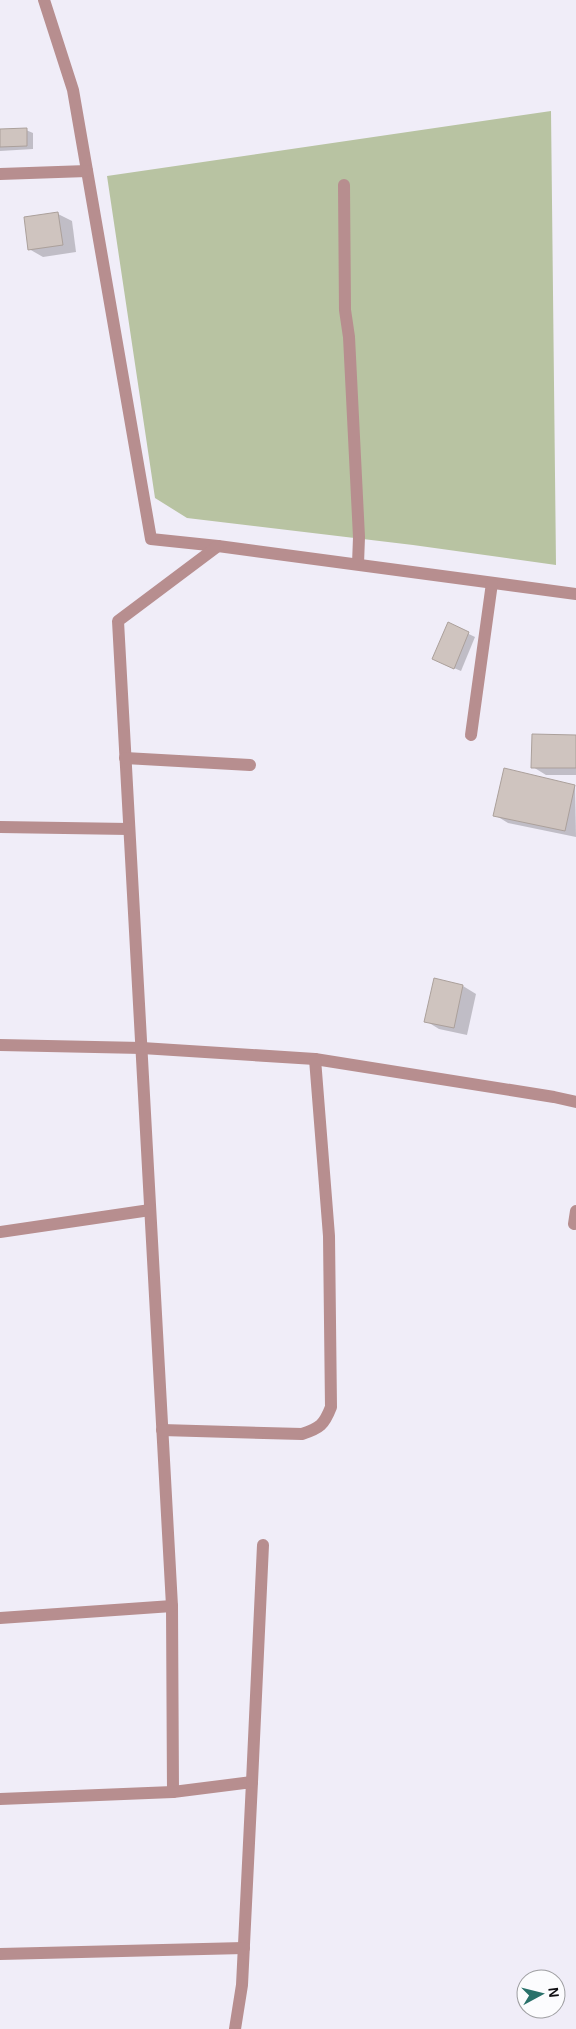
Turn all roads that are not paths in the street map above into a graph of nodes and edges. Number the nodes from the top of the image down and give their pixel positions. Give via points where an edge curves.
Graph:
1 (44, 0) edge
2 (87, 171) junction
3 (0, 174) edge
4 (344, 185) dead end
5 (218, 546) junction
6 (358, 564) junction
7 (492, 582) junction
8 (576, 594) edge
9 (471, 735) dead end
10 (125, 758) junction
11 (250, 765) dead end
12 (0, 827) edge
13 (129, 829) junction
14 (0, 1045) edge
15 (142, 1048) junction
16 (315, 1059) junction
17 (576, 1102) edge
18 (150, 1210) junction
19 (0, 1232) edge
20 (162, 1430) junction
21 (262, 1546) dead end
22 (172, 1606) junction
23 (0, 1618) edge
24 (252, 1782) junction
25 (173, 1792) junction
26 (0, 1799) edge
27 (244, 1948) junction
28 (0, 1954) edge
29 (236, 2029) edge

1 - 2 street via 73,90
2 - 3 street
2 - 5 street via 151,539
4 - 6 street via 345,310 359,527
5 - 6 street
5 - 10 street via 118,621
6 - 7 street
7 - 8 street
7 - 9 street
10 - 11 street
10 - 13 street
12 - 13 street
13 - 15 street
14 - 15 street
15 - 16 street
15 - 18 street
16 - 17 street
16 - 20 street via 329,1236 331,1407 325,1422 302,1434
18 - 19 street
18 - 20 street
20 - 22 street
21 - 24 street
22 - 23 street
22 - 25 street
24 - 25 street
24 - 27 street
25 - 26 street
27 - 28 street
27 - 29 street

